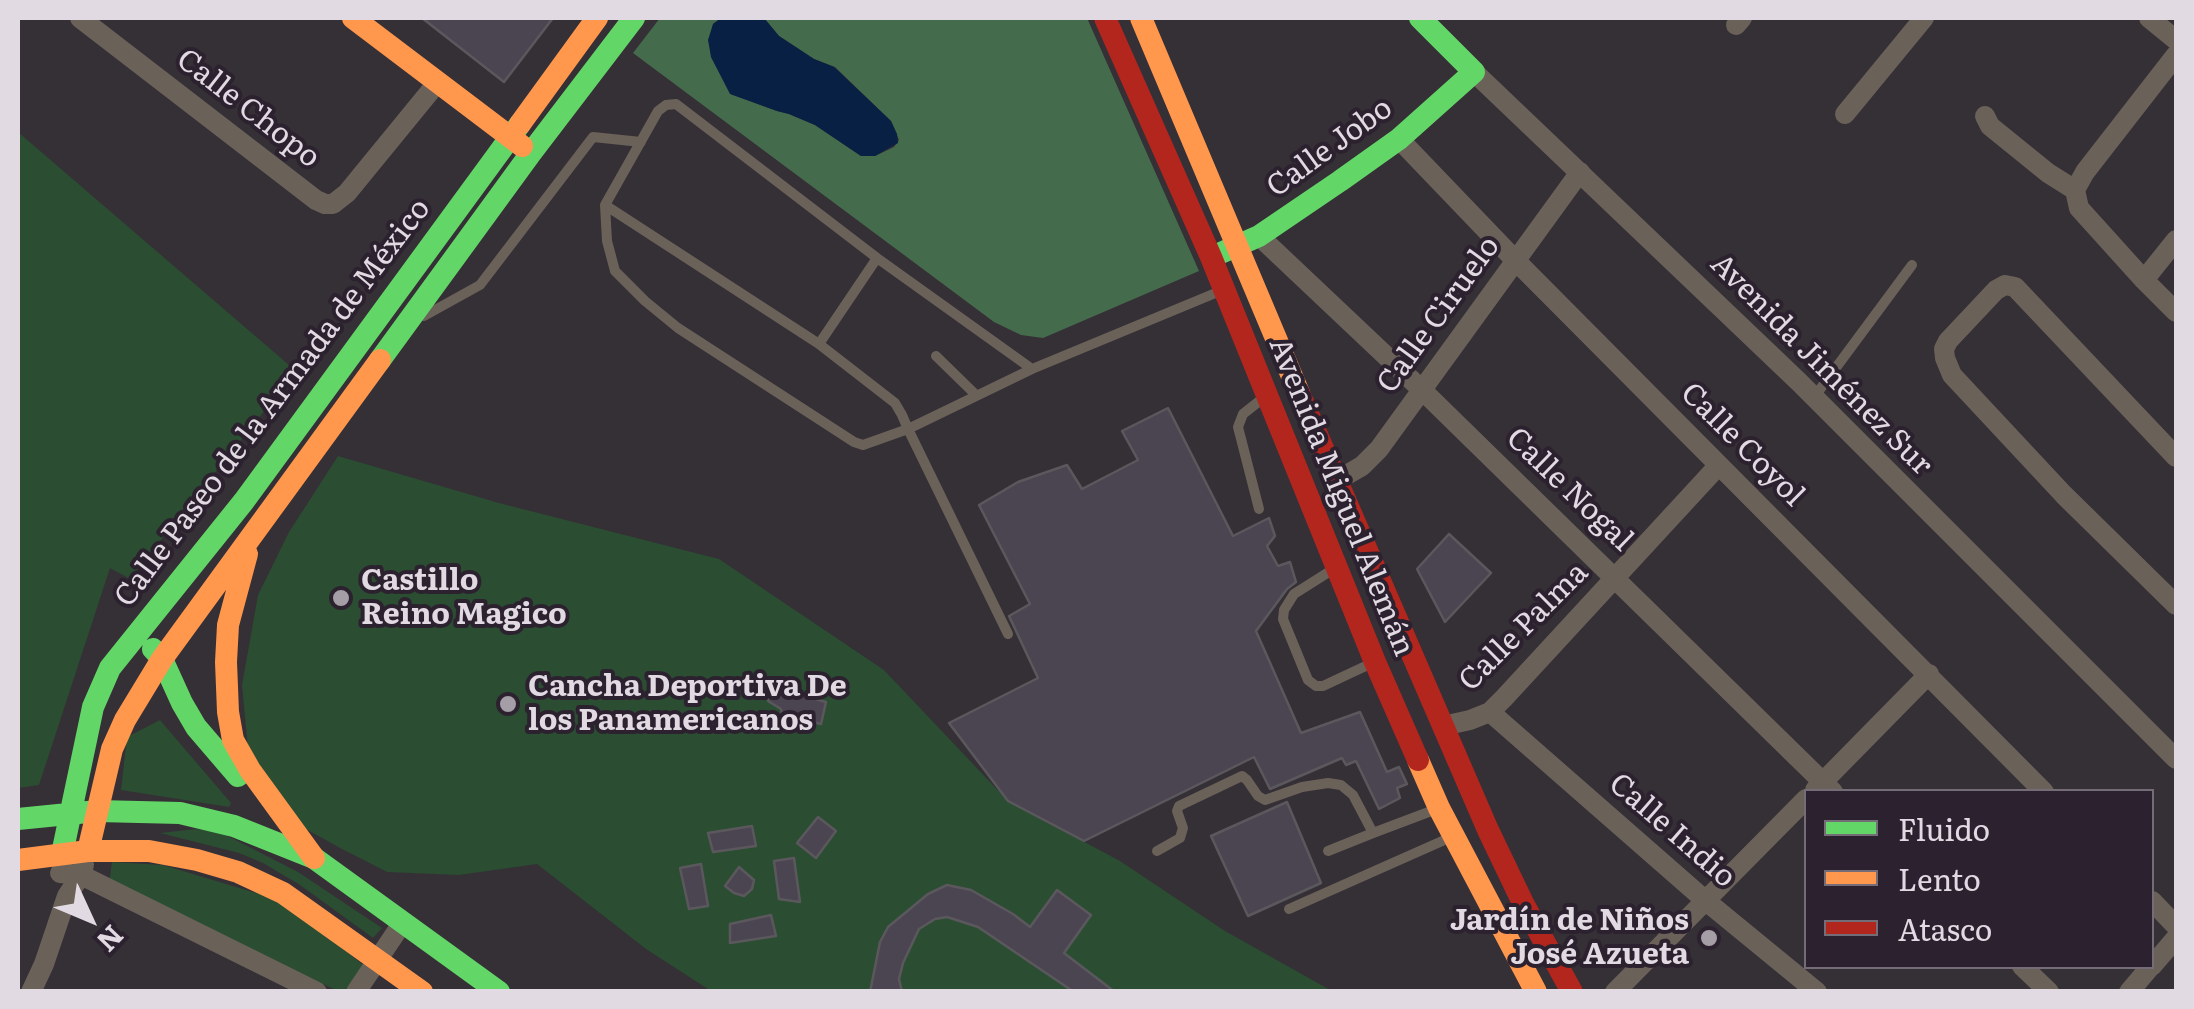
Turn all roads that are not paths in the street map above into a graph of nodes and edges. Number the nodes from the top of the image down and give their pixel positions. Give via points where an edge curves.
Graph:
1 (80, 18) edge
2 (353, 18) edge
3 (386, 18) edge
4 (634, 18) edge
5 (1104, 18) edge
6 (1141, 18) edge
7 (1420, 18) edge
8 (1924, 18) edge
9 (2149, 18) edge
10 (592, 24) edge
11 (2176, 40) edge
12 (612, 47) junction
13 (2176, 55) edge
14 (1474, 72) junction
15 (438, 83) junction
16 (1844, 114) dead end
17 (1984, 116) dead end
18 (514, 129) junction
19 (1399, 139) junction
20 (640, 142) junction
21 (537, 146) junction
22 (1580, 172) junction
23 (2075, 190) junction
24 (605, 204) junction
25 (1259, 236) junction
26 (2176, 240) edge
27 (1236, 248) junction
28 (1211, 257) junction
29 (878, 258) junction
30 (1516, 261) junction
31 (1912, 264) dead end
32 (2144, 280) junction
33 (1224, 290) junction
34 (2176, 312) edge
35 (405, 327) junction
36 (820, 344) junction
37 (936, 356) dead end
38 (1032, 370) junction
39 (1421, 389) junction
40 (976, 395) junction
41 (1267, 396) junction
42 (1814, 398) junction
43 (908, 429) junction
44 (2176, 457) edge
45 (1719, 465) junction
46 (1336, 482) junction
47 (1259, 509) dead end
48 (250, 540) junction
49 (1338, 567) junction
50 (1616, 578) junction
51 (2176, 605) edge
52 (139, 632) junction
53 (1008, 634) dead end
54 (162, 660) junction
55 (1375, 662) junction
56 (1929, 674) junction
57 (1490, 712) junction
58 (1443, 726) junction
59 (2176, 760) edge
60 (1823, 788) edge
61 (2041, 789) edge
62 (1804, 801) edge
63 (1439, 808) junction
64 (98, 811) junction
65 (69, 812) junction
66 (18, 819) edge
67 (288, 822) junction
68 (1373, 833) junction
69 (1453, 836) junction
70 (88, 851) junction
71 (1156, 851) dead end
72 (1328, 851) dead end
73 (314, 858) junction
74 (18, 860) edge
75 (68, 867) junction
76 (1706, 902) junction
77 (2154, 903) edge
78 (1290, 909) dead end
79 (404, 922) junction
80 (2176, 926) edge
81 (2176, 938) edge
82 (377, 959) junction
83 (2154, 963) edge
84 (2025, 969) edge
85 (2148, 969) edge
86 (33, 990) edge
87 (317, 992) edge
88 (356, 992) edge
89 (422, 992) edge
90 (499, 992) edge
91 (1536, 992) edge
92 (1572, 992) edge
93 (1615, 992) edge
94 (1817, 992) edge
95 (2049, 992) edge
96 (2129, 992) edge

1 - 15 street, Calle Chopo via 316,200 334,204
2 - 15 main road
3 - 18 main road
4 - 12 main road, Calle Paseo de la Armada de México
5 - 28 main road, Avenida Miguel Alemán
6 - 27 main road, Avenida Miguel Alemán
7 - 14 main road, Avenida Jiménez Sur
8 - 16 street
9 - 11 street
10 - 12 main road
10 - 18 main road, Calle Paseo de la Armada de México
12 - 21 main road, Calle Paseo de la Armada de México
13 - 23 street
14 - 19 main road, Calle Jobo
14 - 22 street, Avenida Jiménez Sur
15 - 18 main road
17 - 23 street
18 - 21 main road
18 - 52 main road, Calle Paseo de la Armada de México via 244,501
19 - 25 main road, Calle Jobo
19 - 30 street, Calle Coyol
20 - 24 lane
20 - 29 lane via 658,111 676,104
20 - 35 lane via 593,137 480,285
21 - 35 main road, Calle Paseo de la Armada de México
22 - 30 street, Calle Ciruelo
22 - 42 street, Avenida Jiménez Sur
23 - 32 street via 2079,208
24 - 36 lane
24 - 43 lane via 615,271 678,328 854,442 863,445
25 - 27 main road, Calle Jobo
25 - 39 street, Calle Nogal
26 - 32 street
27 - 28 main road, Calle Jobo
27 - 46 main road, Avenida Miguel Alemán
28 - 33 main road, Avenida Miguel Alemán
29 - 36 lane
29 - 38 lane
30 - 39 street, Calle Ciruelo
30 - 45 street, Calle Coyol
31 - 42 lane
32 - 34 street
33 - 38 lane
33 - 41 main road, Avenida Miguel Alemán
35 - 48 main road, Calle Paseo de la Armada de México
36 - 43 lane via 895,403
37 - 40 lane
38 - 40 lane
39 - 46 street, Calle Ciruelo via 1370,459
39 - 50 street, Calle Nogal
40 - 43 lane
41 - 47 lane via 1238,427
41 - 49 main road, Avenida Miguel Alemán
42 - 59 street, Avenida Jiménez Sur
43 - 53 lane
44 - 51 street via 2015,287 1996,290 1944,348 1952,375
45 - 50 street, Calle Palma
45 - 56 street, Calle Coyol
46 - 58 main road, Avenida Miguel Alemán
48 - 54 main road, Calle Paseo de la Armada de México
48 - 67 main road via 228,625 228,712 250,770
49 - 55 main road, Avenida Miguel Alemán
49 - 55 lane via 1294,594 1284,610 1308,680 1323,686
50 - 57 street, Calle Palma
50 - 60 street, Calle Nogal
52 - 54 main road
52 - 65 main road, Calle Paseo de la Armada de México via 110,668 92,707
54 - 64 main road, Calle Paseo de la Armada de México via 112,749
54 - 67 main road via 196,727 264,806
55 - 63 main road, Avenida Miguel Alemán
56 - 60 street
56 - 61 street, Calle Coyol
57 - 58 street, Calle Palma
57 - 76 street, Calle Indio
58 - 92 main road, Avenida Miguel Alemán via 1516,889
62 - 76 street
63 - 68 lane
63 - 69 main road, Avenida Miguel Alemán
64 - 65 main road
64 - 70 main road, Calle Paseo de la Armada de México
64 - 73 main road via 180,813
65 - 66 main road
65 - 75 main road, Calle Paseo de la Armada de México
67 - 73 main road
68 - 71 lane via 1341,785 1302,787 1265,800 1242,776 1180,806 1180,838
68 - 72 lane
69 - 78 lane
69 - 91 main road, Avenida Miguel Alemán
70 - 75 main road
70 - 82 main road via 149,851 238,872 282,893
73 - 79 main road
74 - 75 main road
75 - 86 street via 67,896
75 - 87 street
76 - 93 street
76 - 94 street, Calle Indio
77 - 80 street
79 - 82 street
79 - 90 main road
81 - 83 street
82 - 88 street
82 - 89 main road
84 - 95 street
85 - 96 street

